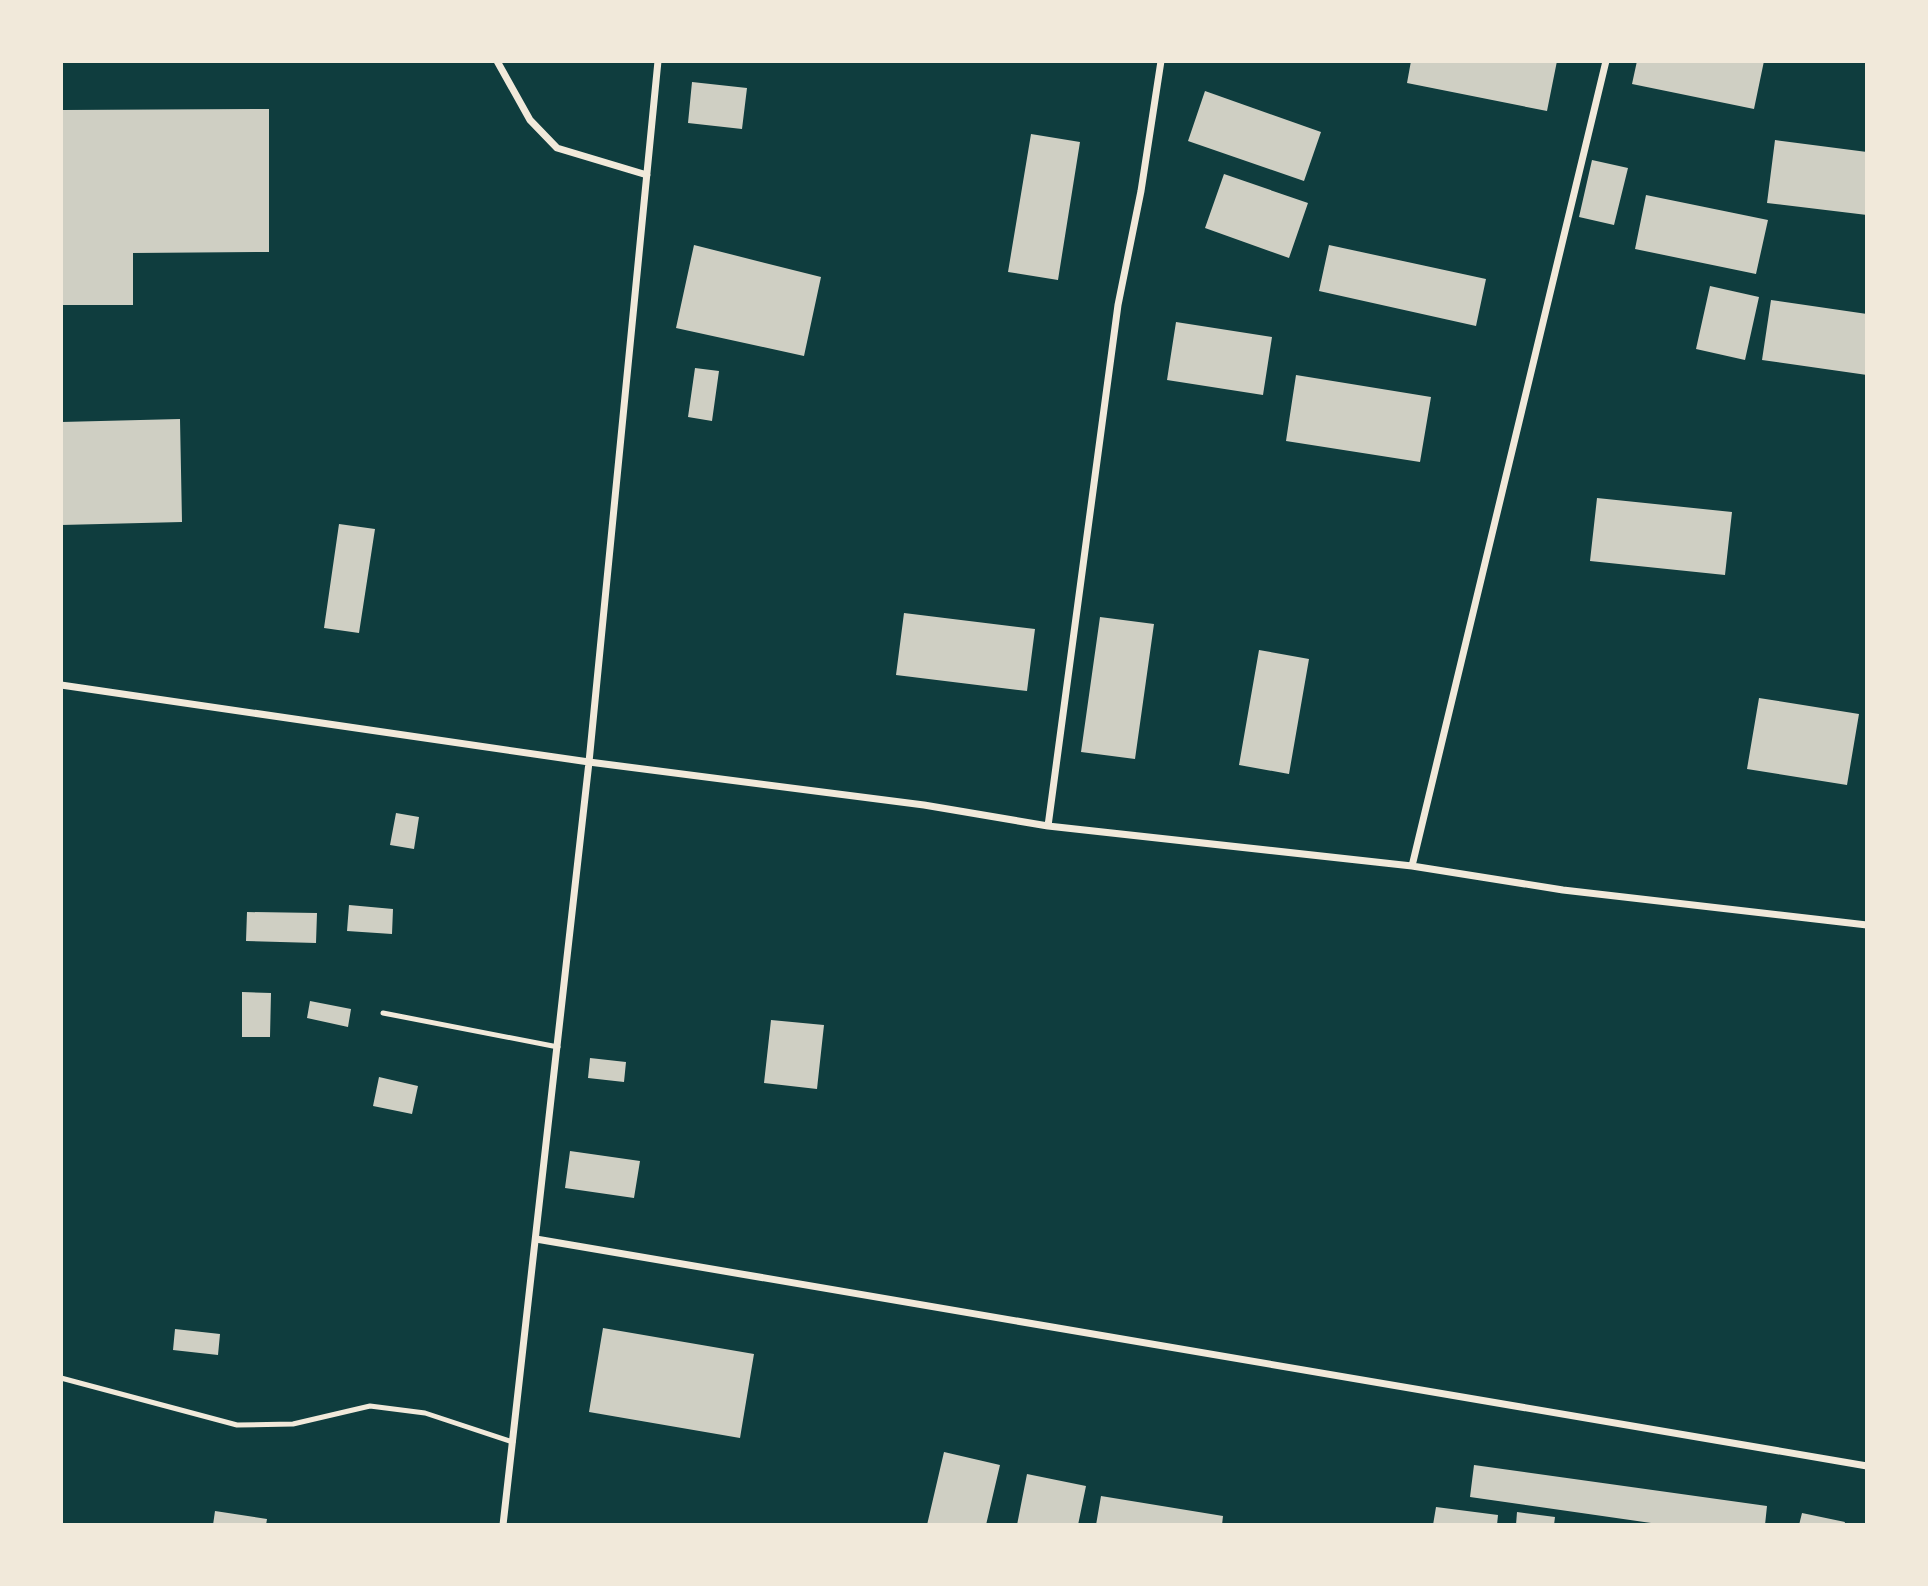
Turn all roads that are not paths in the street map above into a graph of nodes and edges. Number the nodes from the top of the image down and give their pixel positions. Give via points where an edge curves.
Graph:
1 (497, 61) edge
2 (658, 61) edge
3 (1161, 61) edge
4 (1606, 61) edge
5 (647, 175) junction
6 (61, 685) edge
7 (589, 762) junction
8 (1048, 826) junction
9 (1412, 866) junction
10 (1867, 925) edge
11 (383, 1013) dead end
12 (558, 1046) junction
13 (536, 1239) junction
14 (61, 1378) edge
15 (513, 1443) junction
16 (1867, 1466) edge
17 (503, 1525) edge

1 - 5 street via 530,120 557,148
2 - 5 street
3 - 8 street via 1118,306
4 - 9 street
5 - 7 street
6 - 7 street
7 - 8 street via 923,805
7 - 12 street
8 - 9 street
9 - 10 street via 1563,890
11 - 12 lane
12 - 13 street
13 - 15 street
13 - 16 street
14 - 15 lane via 237,1425 293,1424 370,1406 425,1413
15 - 17 street

